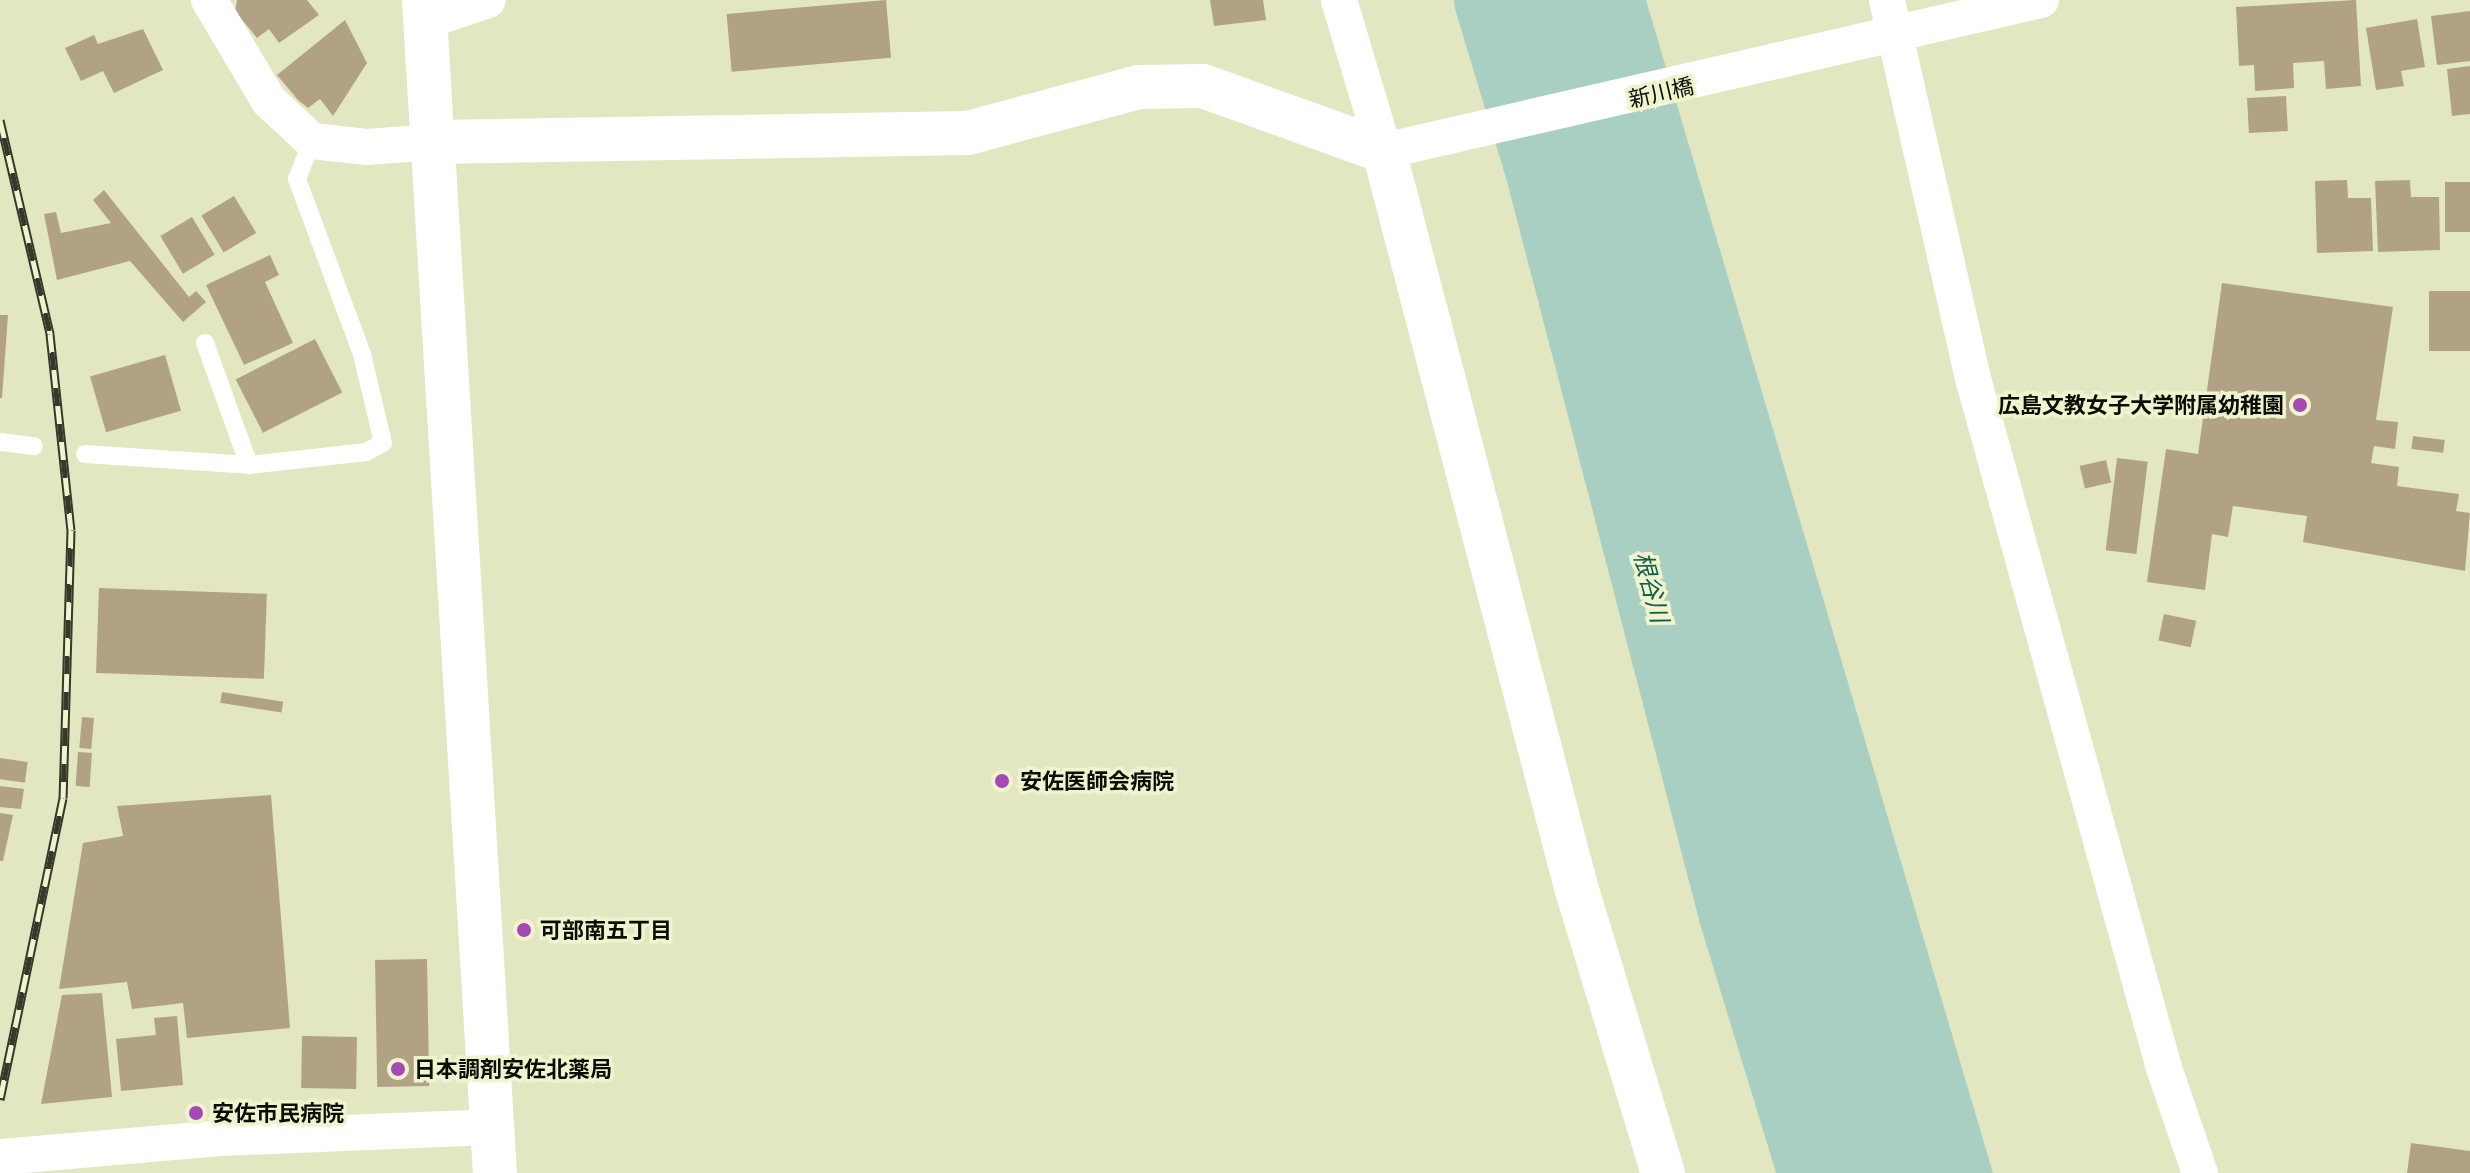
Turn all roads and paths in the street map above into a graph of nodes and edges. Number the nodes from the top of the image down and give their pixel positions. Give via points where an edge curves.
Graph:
1 (209, 0) edge
2 (488, 0) edge
3 (1339, 0) edge
4 (1365, 0) edge
5 (1887, 0) edge
6 (2041, 0) edge
7 (425, 10) edge
8 (1886, 40) junction
9 (312, 141) junction
10 (437, 142) junction
11 (1384, 151) junction
12 (205, 343) dead end
13 (0, 442) edge
14 (34, 446) dead end
15 (85, 454) dead end
16 (249, 465) junction
17 (491, 1127) junction
18 (12, 1162) edge
19 (495, 1173) edge
20 (1663, 1173) edge
21 (2200, 1173) edge

1 - 9 street via 269,101
2 - 7 street
3 - 11 street
4 - 11 street
5 - 8 street
6 - 8 street, 新川橋
7 - 10 street
8 - 11 street, 新川橋 via 1446,142
8 - 21 street via 1978,397 2164,1068
9 - 10 street via 366,147
9 - 16 lane via 297,179 362,354 383,443 366,452
10 - 11 street via 968,133 1139,87 1203,86
10 - 17 street
11 - 20 street via 1576,887
12 - 16 lane
13 - 14 lane
15 - 16 lane
17 - 18 street
17 - 19 street

